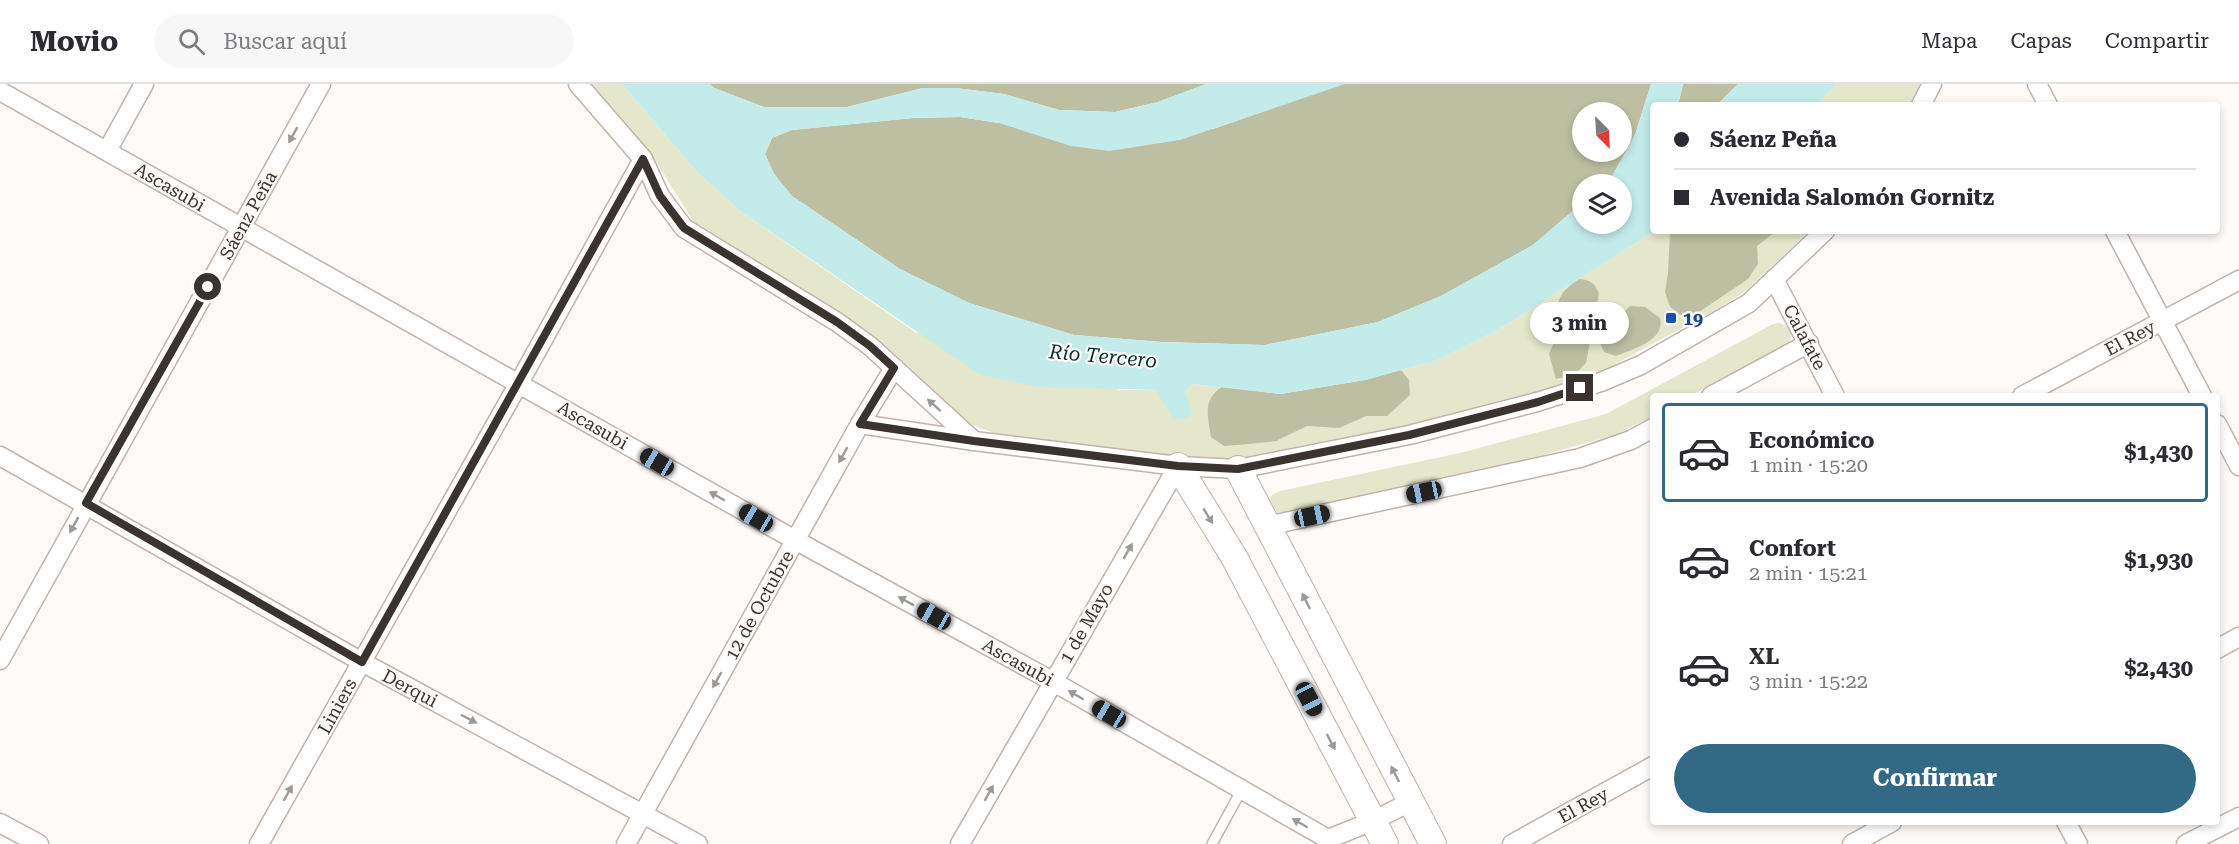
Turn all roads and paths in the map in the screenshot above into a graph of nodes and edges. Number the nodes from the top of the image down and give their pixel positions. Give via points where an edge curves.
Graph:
1 (144, 84) edge
2 (321, 84) edge
3 (578, 84) edge
4 (1932, 84) edge
5 (2037, 84) edge
6 (0, 91) edge
7 (1922, 102) edge
8 (2046, 102) edge
9 (107, 151) junction
10 (643, 159) junction
11 (242, 228) junction
12 (1822, 234) edge
13 (2117, 234) edge
14 (1774, 279) junction
15 (2239, 280) edge
16 (2162, 321) junction
17 (1809, 343) junction
18 (894, 368) junction
19 (519, 383) junction
20 (1717, 393) edge
21 (1834, 393) edge
22 (2028, 393) edge
23 (2200, 393) edge
24 (860, 424) junction
25 (1650, 430) edge
26 (2220, 430) edge
27 (974, 441) junction
28 (0, 456) edge
29 (1178, 466) junction
30 (2239, 466) edge
31 (1238, 469) junction
32 (86, 503) junction
33 (1267, 526) junction
34 (795, 540) junction
35 (2239, 637) edge
36 (2220, 647) edge
37 (0, 660) edge
38 (362, 662) junction
39 (1052, 681) junction
40 (1650, 768) edge
41 (1242, 789) junction
42 (1410, 802) junction
43 (643, 813) junction
44 (2239, 817) edge
45 (1373, 821) junction
46 (0, 823) edge
47 (1887, 825) edge
48 (2068, 825) edge
49 (1326, 841) edge
50 (39, 844) edge
51 (259, 844) edge
52 (626, 844) edge
53 (698, 844) edge
54 (960, 844) edge
55 (1212, 844) edge
56 (1385, 844) edge
57 (1433, 844) edge
58 (1512, 844) edge
59 (1852, 844) edge
60 (2078, 844) edge
61 (2186, 844) edge

1 - 9 street
2 -> 11 street, Sáenz Peña
3 - 10 street
4 - 7 street
5 - 8 street
6 - 9 street, Ascasubi
9 - 11 street, Ascasubi
10 - 18 street via 660,196 684,228 837,322
10 - 19 street, Liniers
11 - 19 street, Ascasubi
11 - 32 street, Sáenz Peña
12 - 14 street
13 - 16 street
14 - 17 street, Calafate
14 - 31 street via 1749,303 1719,321 1641,365 1601,382 1409,435
15 - 16 street, El Rey
16 - 22 street, El Rey
16 - 23 street
17 - 20 street
17 - 21 street, Calafate
18 - 24 street, 12 de Octubre
27 -> 18 street
34 -> 19 street, Ascasubi
19 - 38 street, Liniers
24 - 27 street
24 -> 34 street, 12 de Octubre
25 - 33 street via 1580,458
26 - 30 street
27 - 29 street
28 - 32 street, Derqui
29 - 31 street
39 -> 29 street, 1 de Mayo
29 -> 45 main road via 1234,557
31 - 33 main road
32 -> 37 street, Sáenz Peña
32 - 38 street, Derqui
42 -> 33 main road
39 -> 34 street, Ascasubi
34 -> 43 street, 12 de Octubre
35 - 36 street
38 -> 43 street, Derqui
51 -> 38 street, Liniers
41 -> 39 street, Ascasubi
54 -> 39 street, 1 de Mayo
40 - 58 street, El Rey
49 -> 41 street, Ascasubi
41 - 55 lane
42 - 45 street, Ascasubi
42 - 57 main road
43 - 52 street, 12 de Octubre
43 - 53 street, Derqui
44 - 61 street
45 - 49 street, Ascasubi
45 - 56 main road
46 - 50 street
47 - 59 street
48 - 60 street

